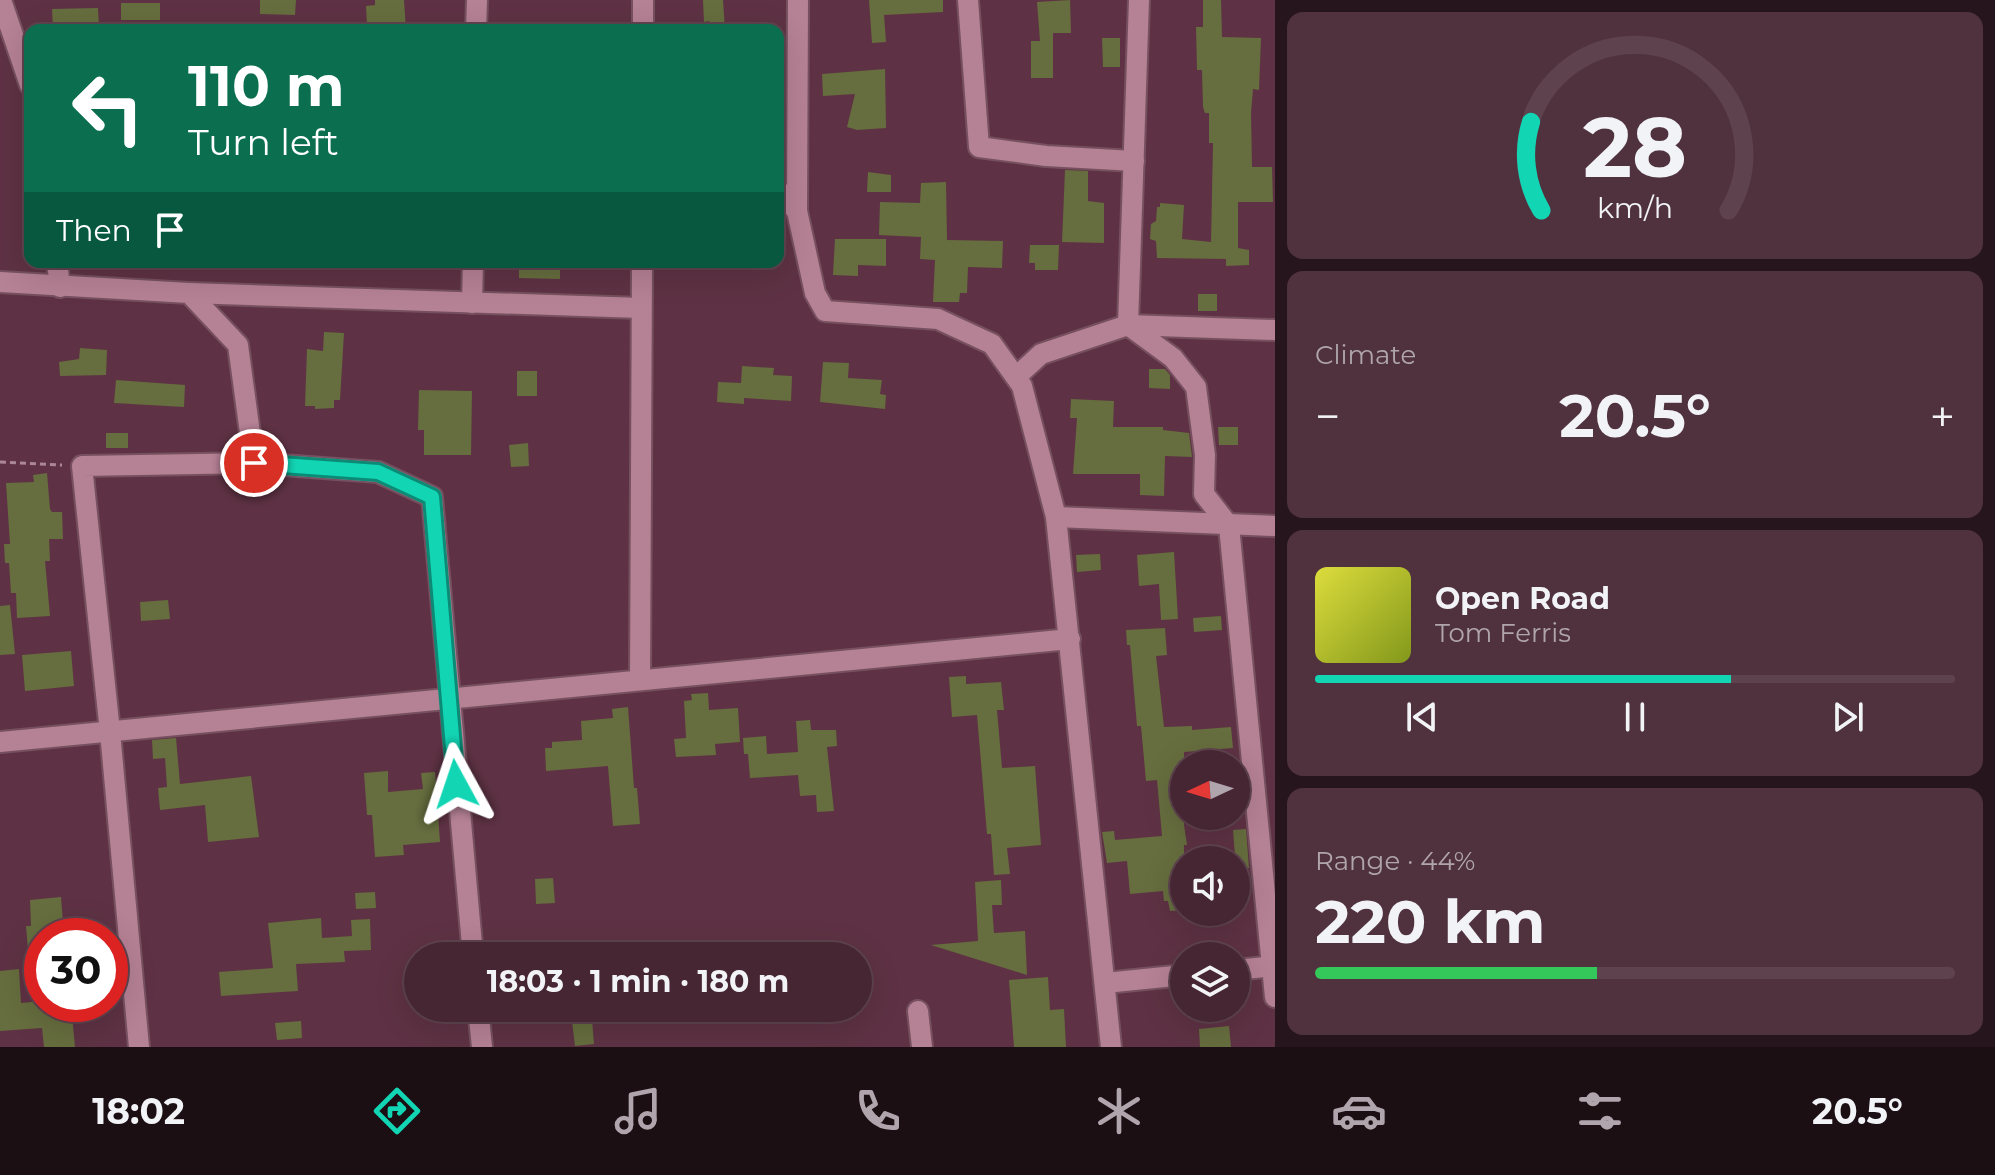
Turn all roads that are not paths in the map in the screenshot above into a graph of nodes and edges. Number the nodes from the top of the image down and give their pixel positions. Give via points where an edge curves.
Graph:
1 (1, 0) edge
2 (477, 0) edge
3 (643, 0) edge
4 (798, 0) edge
5 (968, 0) edge
6 (1139, 0) edge
7 (476, 24) edge
8 (643, 24) edge
9 (24, 67) edge
10 (1134, 161) junction
11 (784, 197) edge
12 (797, 211) junction
13 (58, 268) edge
14 (473, 268) edge
15 (642, 268) edge
16 (0, 282) edge
17 (60, 287) junction
18 (189, 293) junction
19 (472, 303) junction
20 (641, 308) junction
21 (1128, 325) junction
22 (1275, 330) edge
23 (1016, 377) junction
24 (254, 463) junction
25 (1056, 517) junction
26 (1229, 526) junction
27 (1275, 526) edge
28 (1070, 639) junction
29 (640, 680) junction
30 (448, 698) junction
31 (110, 732) junction
32 (0, 742) edge
33 (472, 942) edge
34 (1274, 966) edge
35 (1250, 969) edge
36 (1170, 976) edge
37 (1105, 983) junction
38 (1275, 997) edge
39 (918, 1011) dead end
40 (479, 1022) edge
41 (139, 1047) edge
42 (482, 1047) edge
43 (922, 1047) edge
44 (1111, 1047) edge

1 - 9 street
2 - 7 street
3 - 8 street
4 - 12 street
5 - 10 street via 979,147
6 - 10 street
10 - 21 street
11 - 12 street
12 - 23 street via 815,293 825,311 938,319 992,344
13 - 17 street
14 - 19 street
15 - 20 street
16 - 17 street
17 - 18 street
18 - 19 street
18 - 24 street via 238,345
19 - 20 street
20 - 29 street
21 - 22 street
21 - 23 street via 1041,354
21 - 26 street via 1173,358 1196,387 1204,494
23 - 25 street
24 - 30 street via 378,472 432,497
24 - 31 street via 82,466
25 - 26 street
25 - 28 street
26 - 27 street
26 - 34 street
28 - 29 street
28 - 37 street
29 - 30 street
30 - 31 street
30 - 33 street
31 - 32 street
31 - 41 street
34 - 35 street
34 - 38 street
36 - 37 street
37 - 44 street
39 - 43 street
40 - 42 street

